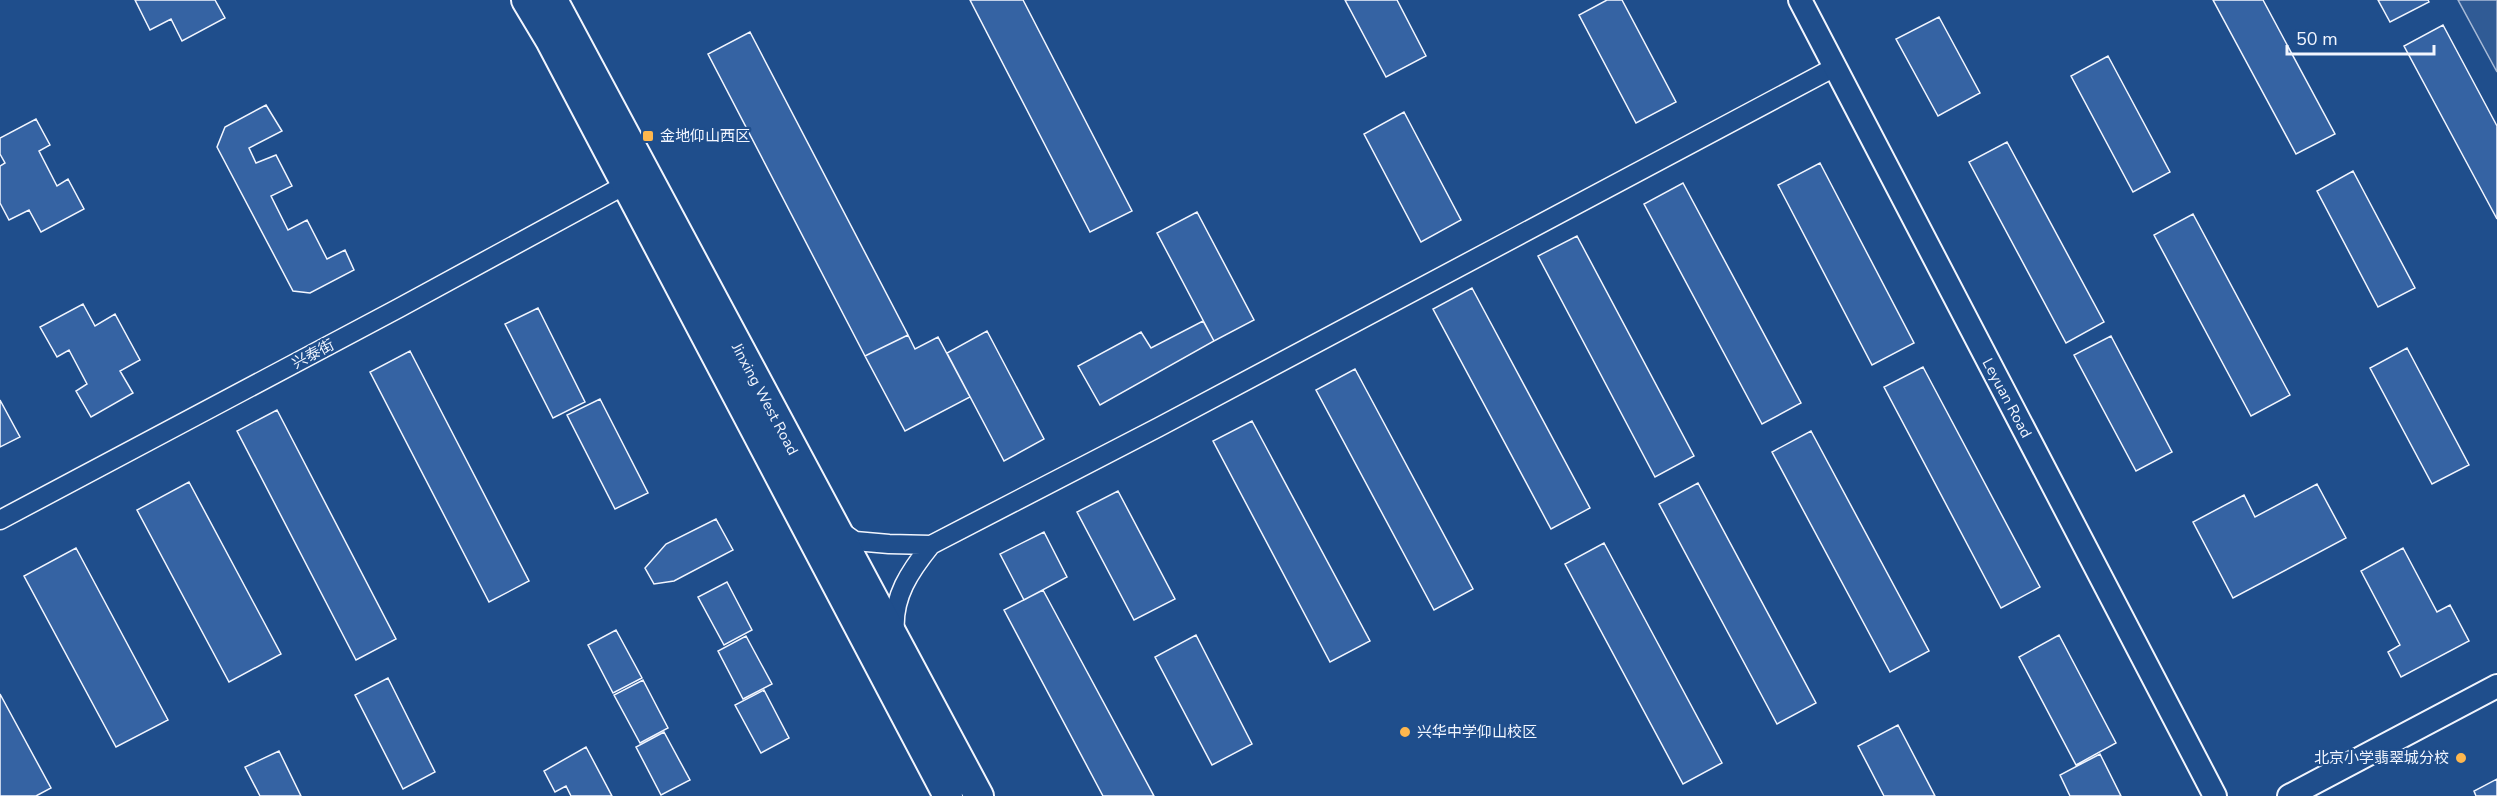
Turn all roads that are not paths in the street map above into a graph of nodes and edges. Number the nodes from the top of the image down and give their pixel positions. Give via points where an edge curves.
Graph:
1 (526, 0) edge
2 (553, 0) edge
3 (1800, 0) edge
4 (1835, 67) junction
5 (625, 185) junction
6 (0, 520) edge
7 (832, 524) junction
8 (931, 545) junction
9 (896, 642) junction
10 (2497, 686) edge
11 (948, 796) edge
12 (979, 796) edge
13 (2215, 796) edge
14 (2289, 796) edge

1 - 5 main road, Jinxing West Road
2 - 7 main road, Jinxing West Road
3 - 4 street, Leyuan Road
4 - 8 street
4 - 13 street, Leyuan Road
5 - 6 street, 兴泰街
5 - 11 main road, Jinxing West Road
7 - 8 street via 855,541
7 - 9 main road, Jinxing West Road
8 - 9 street via 900,591 894,616
9 - 12 main road, Jinxing West Road
10 - 14 street

